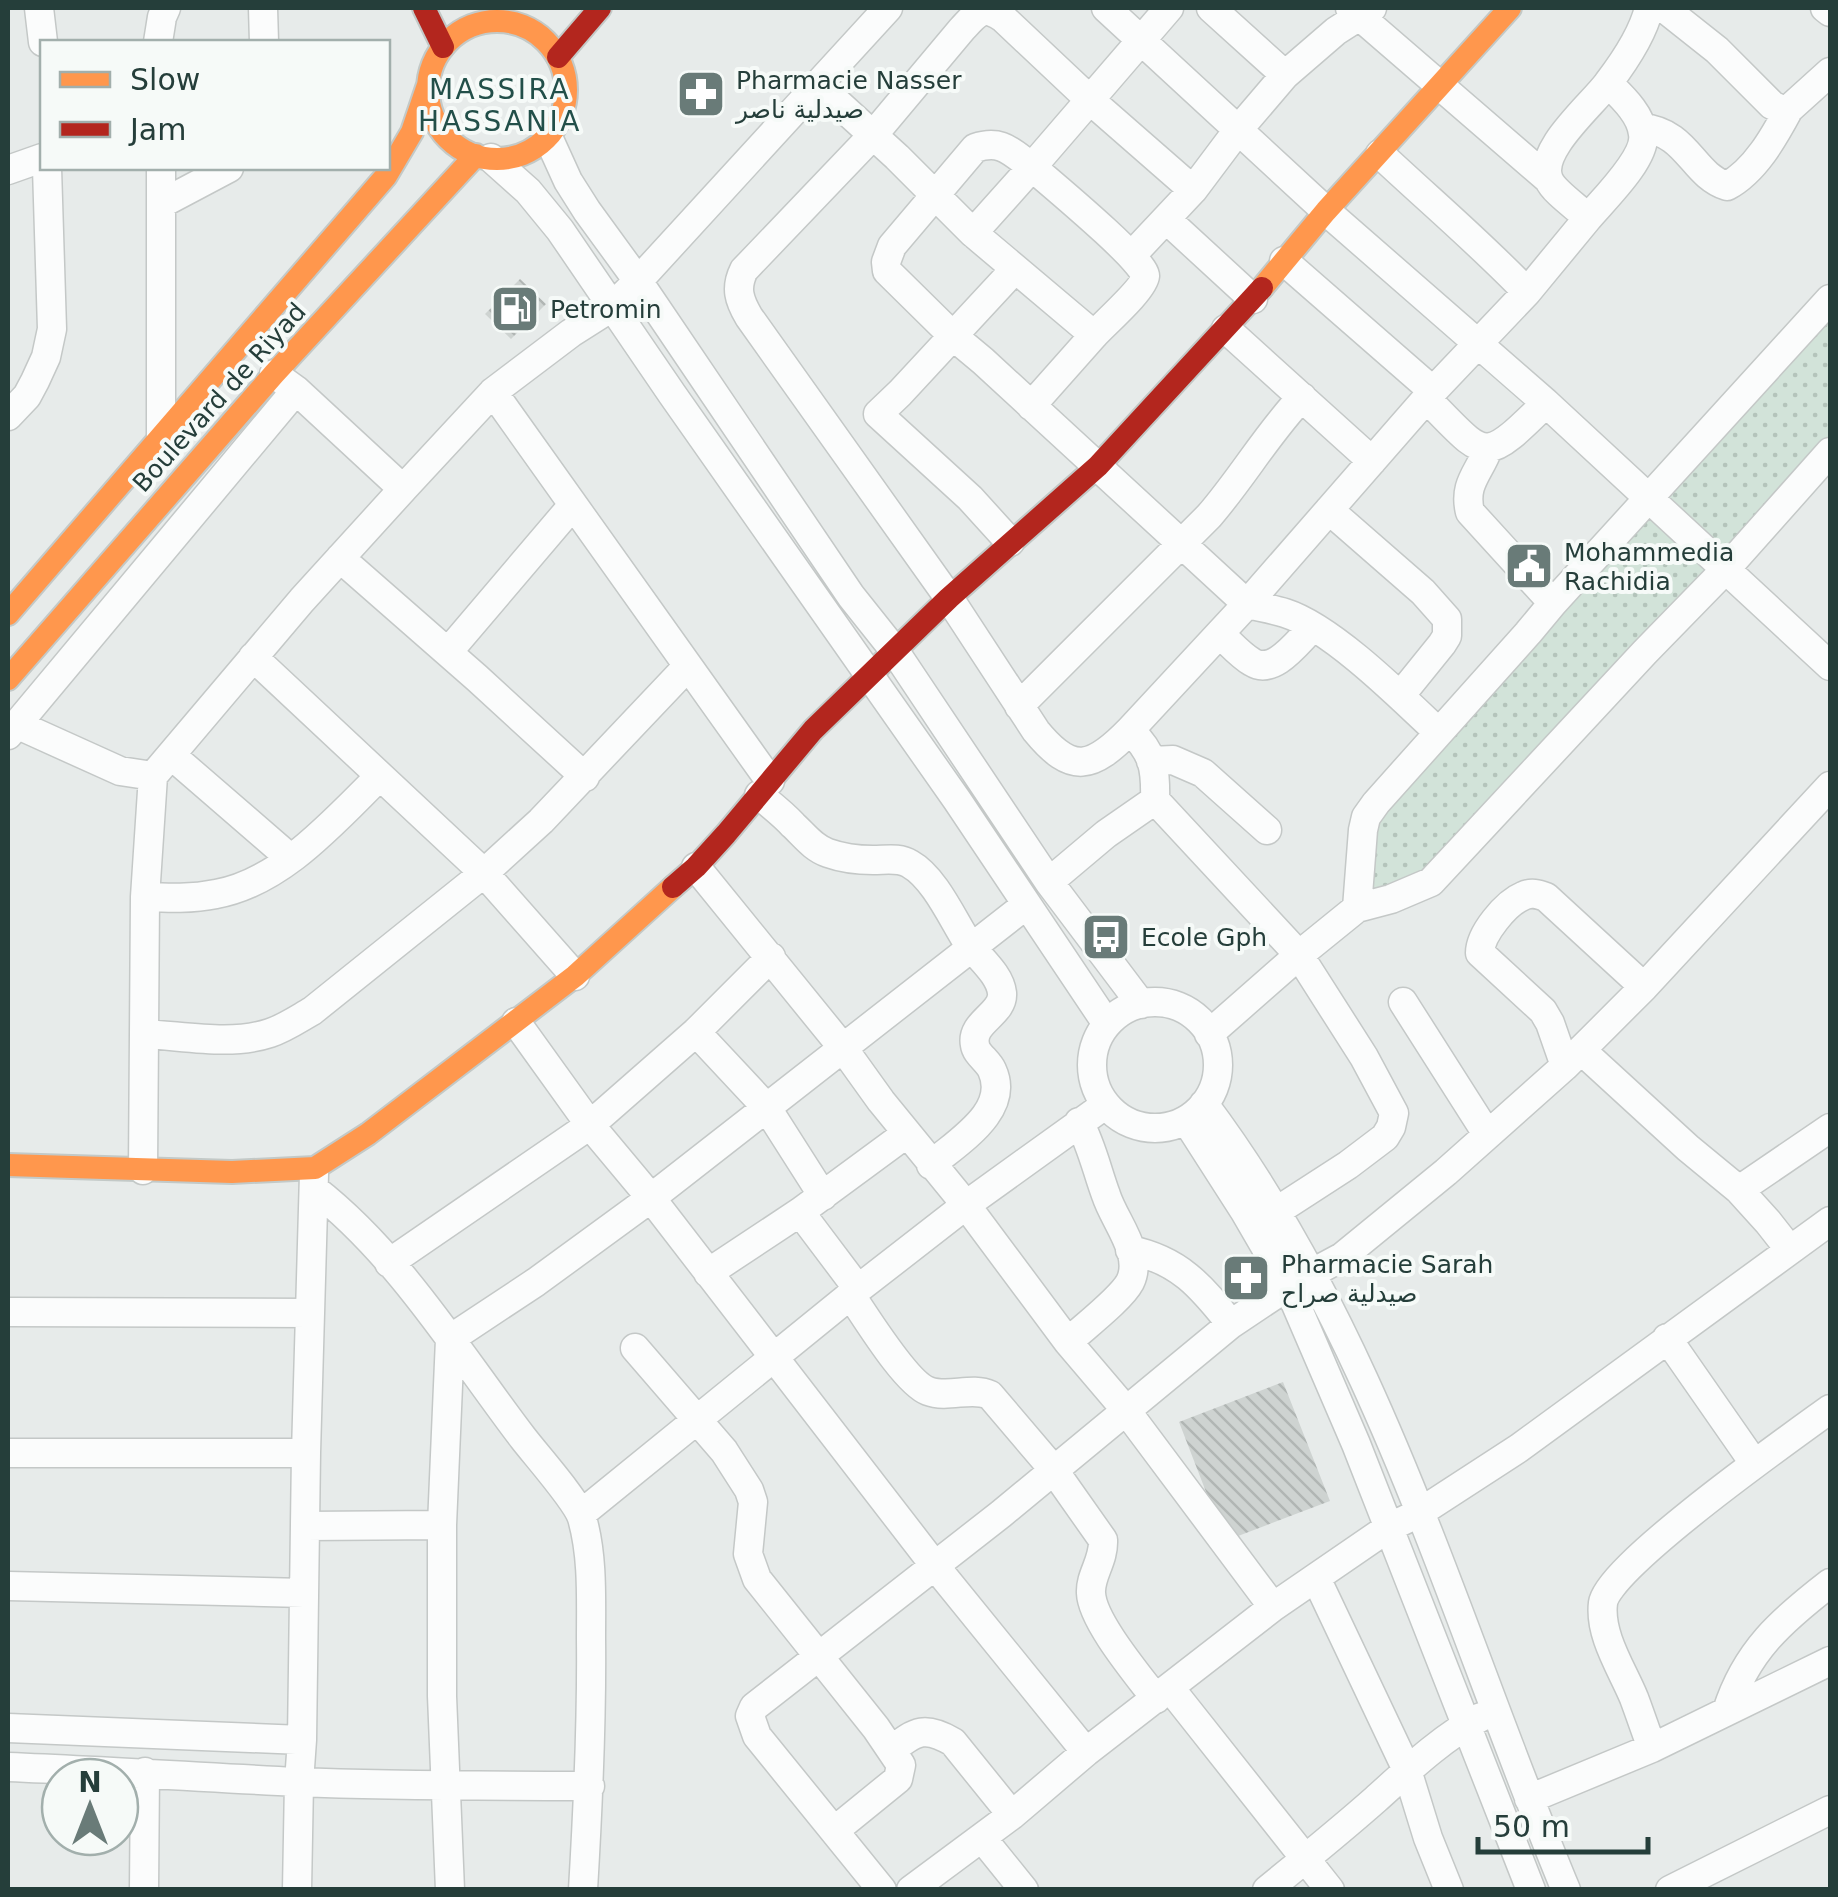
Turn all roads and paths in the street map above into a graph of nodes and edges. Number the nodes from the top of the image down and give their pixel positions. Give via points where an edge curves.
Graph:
1 (39, 8) edge
2 (166, 8) edge
3 (263, 8) edge
4 (424, 8) edge
5 (600, 8) edge
6 (888, 8) edge
7 (1106, 8) edge
8 (1168, 8) edge
9 (1211, 8) edge
10 (1510, 8) edge
11 (1649, 8) edge
12 (1664, 8) edge
13 (1360, 10) edge
14 (498, 14) edge
15 (43, 40) edge
16 (158, 40) edge
17 (264, 40) edge
18 (1141, 40) junction
19 (443, 47) junction
20 (558, 57) junction
21 (1830, 72) edge
22 (1285, 75) junction
23 (1608, 83) junction
24 (428, 84) junction
25 (818, 84) junction
26 (1440, 84) junction
27 (1090, 100) junction
28 (1789, 109) junction
29 (1642, 128) junction
30 (1238, 130) junction
31 (874, 134) junction
32 (548, 138) junction
33 (1380, 154) junction
34 (483, 157) junction
35 (40, 159) edge
36 (1032, 167) junction
37 (8, 170) edge
38 (47, 170) edge
39 (161, 170) edge
40 (225, 170) edge
41 (1548, 179) junction
42 (1194, 190) junction
43 (935, 194) junction
44 (161, 204) junction
45 (1326, 211) junction
46 (1166, 218) junction
47 (1588, 218) junction
48 (973, 233) junction
49 (1131, 256) junction
50 (1284, 261) junction
51 (1015, 269) junction
52 (638, 281) junction
53 (1526, 292) junction
54 (1253, 299) junction
55 (1830, 299) edge
56 (612, 307) junction
57 (1226, 329) junction
58 (1094, 335) junction
59 (953, 336) junction
60 (1478, 342) junction
61 (285, 382) junction
62 (493, 392) junction
63 (1430, 395) junction
64 (1302, 397) junction
65 (1546, 403) junction
66 (1031, 406) junction
67 (878, 414) junction
68 (8, 416) edge
69 (826, 426) junction
70 (161, 436) junction
71 (1488, 449) junction
72 (1830, 452) edge
73 (1372, 461) junction
74 (1098, 466) junction
75 (403, 489) junction
76 (1650, 498) junction
77 (573, 505) junction
78 (1329, 510) junction
79 (1010, 542) junction
80 (1181, 543) junction
81 (340, 558) junction
82 (1725, 570) junction
83 (948, 598) junction
84 (1553, 602) junction
85 (1247, 604) junction
86 (8, 614) edge
87 (1312, 628) junction
88 (1220, 634) junction
89 (894, 650) junction
90 (1825, 650) edge
91 (448, 652) junction
92 (254, 657) junction
93 (688, 666) junction
94 (870, 674) junction
95 (8, 679) edge
96 (1400, 696) junction
97 (1019, 706) junction
98 (1130, 730) junction
99 (10, 732) edge
100 (1438, 732) junction
101 (1152, 760) junction
102 (162, 766) junction
103 (380, 776) junction
104 (584, 777) junction
105 (1830, 786) edge
106 (764, 788) junction
107 (1154, 800) junction
108 (1267, 830) dead end
109 (290, 858) junction
110 (696, 867) junction
111 (484, 873) junction
112 (1049, 882) junction
113 (145, 898) junction
114 (1026, 905) junction
115 (1358, 908) junction
116 (970, 946) junction
117 (1298, 955) junction
118 (771, 957) junction
119 (574, 976) junction
120 (1644, 988) junction
121 (1403, 1002) dead end
122 (1140, 1004) junction
123 (516, 1022) junction
124 (1107, 1024) junction
125 (696, 1032) junction
126 (144, 1034) junction
127 (1209, 1034) junction
128 (843, 1048) junction
129 (1573, 1058) junction
130 (1106, 1105) junction
131 (767, 1108) junction
132 (1195, 1112) junction
133 (1079, 1122) junction
134 (590, 1125) junction
135 (1830, 1128) edge
136 (906, 1134) junction
137 (1487, 1134) junction
138 (8, 1165) edge
139 (931, 1165) junction
140 (143, 1170) junction
141 (314, 1178) junction
142 (1739, 1190) junction
143 (651, 1198) junction
144 (812, 1204) junction
145 (966, 1205) junction
146 (1277, 1210) junction
147 (1830, 1221) edge
148 (1130, 1250) junction
149 (1790, 1250) junction
150 (390, 1263) junction
151 (708, 1273) junction
152 (1313, 1273) junction
153 (1288, 1286) junction
154 (854, 1292) junction
155 (8, 1312) edge
156 (310, 1313) junction
157 (1231, 1324) junction
158 (450, 1338) junction
159 (1667, 1338) junction
160 (1068, 1342) junction
161 (635, 1348) dead end
162 (772, 1356) junction
163 (1830, 1409) edge
164 (1125, 1410) junction
165 (696, 1418) junction
166 (8, 1453) edge
167 (306, 1453) junction
168 (1754, 1464) junction
169 (1053, 1470) junction
170 (1419, 1513) junction
171 (581, 1514) junction
172 (442, 1525) junction
173 (306, 1526) junction
174 (1388, 1528) junction
175 (935, 1566) junction
176 (1316, 1578) junction
177 (1830, 1583) edge
178 (8, 1586) edge
179 (304, 1593) junction
180 (1274, 1608) junction
181 (818, 1656) junction
182 (1830, 1661) edge
183 (1163, 1694) junction
184 (1496, 1709) junction
185 (1727, 1711) junction
186 (1465, 1725) junction
187 (8, 1728) edge
188 (302, 1740) junction
189 (1652, 1748) junction
190 (892, 1750) junction
191 (1086, 1752) junction
192 (8, 1767) edge
193 (1407, 1770) junction
194 (144, 1772) junction
195 (299, 1782) junction
196 (445, 1786) junction
197 (590, 1786) junction
198 (1529, 1800) junction
199 (1830, 1810) edge
200 (1012, 1815) junction
201 (834, 1831) junction
202 (982, 1838) junction
203 (1306, 1859) junction
204 (144, 1890) edge
205 (297, 1890) edge
206 (450, 1890) edge
207 (583, 1890) edge
208 (882, 1890) edge
209 (911, 1890) edge
210 (1024, 1890) edge
211 (1267, 1890) edge
212 (1330, 1890) edge
213 (1449, 1890) edge
214 (1531, 1890) edge
215 (1566, 1890) edge
216 (1670, 1890) edge

1 - 15 street
2 - 16 street
3 - 17 street
4 - 19 street
5 - 20 street
6 - 25 street
7 - 18 street
8 - 18 street
9 - 22 street
10 - 26 street
11 - 23 street
12 - 28 street via 1772,105
13 - 22 street
13 - 26 street
14 - 19 street
14 - 20 street via 544,39
18 - 27 street
18 - 30 street
19 - 24 street
20 - 32 street via 566,99
21 - 28 street
22 - 30 street
23 - 29 street
23 - 41 street via 1556,144
24 - 34 street via 440,128
24 - 70 street, Boulevard de Riyad via 417,126 386,176
25 - 31 street
25 - 52 street
26 - 33 street
26 - 41 street
27 - 31 street via 1004,18 984,11
27 - 36 street
27 - 42 street
28 - 29 street via 1752,164 1726,186 1668,134
29 - 47 street via 1640,153
30 - 42 street
30 - 45 street
31 - 43 street
31 - 69 street via 744,270 738,286 739,300
32 - 34 street via 512,157
32 - 52 street via 587,211
33 - 45 street
33 - 53 street
34 - 56 street via 528,192
34 - 61 street, Boulevard de Riyad
35 - 37 street
36 - 43 street via 1003,146 980,146
36 - 48 street
36 - 49 street
38 - 68 street via 52,329 35,381
39 - 44 street
40 - 44 street
41 - 47 street
42 - 46 street
43 - 48 street
43 - 59 street via 892,246 886,272
44 - 70 street
45 - 50 street
45 - 60 street
46 - 49 street
46 - 54 street
47 - 53 street
48 - 51 street
49 - 58 street via 1145,278
50 - 54 street
50 - 63 street
51 - 58 street
51 - 59 street
52 - 56 street
52 - 89 street
53 - 60 street
54 - 57 street
55 - 76 street
56 - 62 street
56 - 94 street
57 - 64 street
57 - 74 street
58 - 66 street
59 - 66 street
59 - 67 street
60 - 63 street
60 - 65 street
61 - 75 street
61 - 95 street, Boulevard de Riyad
61 - 99 street
62 - 75 street
62 - 77 street
63 - 71 street via 1471,444
63 - 73 street
64 - 73 street
64 - 80 street
65 - 71 street
65 - 76 street
66 - 74 street
67 - 69 street
67 - 79 street
69 - 83 street
70 - 86 street, Boulevard de Riyad
71 - 84 street via 1468,487 1470,512
72 - 82 street
73 - 78 street
74 - 79 street
74 - 80 street
75 - 81 street
76 - 82 street
76 - 84 street
77 - 91 street
77 - 93 street
78 - 85 street
78 - 96 street via 1447,620 1447,636
79 - 83 street
80 - 85 street
80 - 97 street
81 - 91 street
81 - 92 street
82 - 90 street
82 - 115 street via 1431,882
83 - 89 street
83 - 97 street
84 - 100 street
85 - 87 street
85 - 88 street
87 - 88 street via 1262,667
87 - 96 street
88 - 98 street
89 - 94 street
89 - 112 street
91 - 104 street
92 - 102 street
92 - 103 street
93 - 104 street
93 - 106 street
94 - 106 street
94 - 114 street
96 - 100 street
97 - 98 street via 1049,746 1070,761 1109,752
98 - 101 street
99 - 102 street via 120,771
100 - 115 street via 1366,817
101 - 107 street
101 - 108 street via 1203,772
102 - 109 street
102 - 113 street
103 - 109 street
103 - 111 street
104 - 111 street
105 - 120 street
106 - 110 street
106 - 116 street via 825,853 906,861 918,869
107 - 112 street
107 - 117 street
109 - 113 street via 218,894
110 - 118 street
110 - 119 street
111 - 119 street
111 - 126 street via 284,1028 227,1039
112 - 122 street
113 - 126 street
114 - 116 street
114 - 124 street
115 - 117 street
116 - 128 street
116 - 139 street via 1002,988 1002,1002 977,1031 974,1046 992,1070 995,1094 980,1122
117 - 127 street
117 - 146 street via 1394,1113 1385,1137
118 - 125 street
118 - 128 street
119 - 123 street
120 - 129 street
120 - 129 street via 1546,897 1526,894 1496,919 1480,952 1542,1011
121 - 137 street
122 - 124 street
122 - 127 street via 1180,1008
123 - 134 street
123 - 141 street
124 - 130 street via 1092,1055 1096,1090
125 - 131 street
125 - 134 street
126 - 140 street
127 - 132 street via 1218,1069 1214,1088
128 - 131 street
128 - 136 street
129 - 137 street
129 - 142 street
130 - 132 street via 1118,1117 1152,1128
130 - 133 street
131 - 143 street
131 - 144 street
132 - 146 street via 1230,1138
132 - 153 street
133 - 145 street
133 - 148 street
134 - 143 street
134 - 150 street
135 - 142 street
136 - 139 street
136 - 144 street
137 - 152 street via 1342,1257
138 - 140 street
139 - 145 street
140 - 141 street
141 - 150 street
141 - 156 street
142 - 149 street
143 - 151 street
143 - 158 street
144 - 151 street
144 - 154 street
145 - 154 street
145 - 160 street
146 - 152 street
147 - 149 street
148 - 157 street via 1180,1269
148 - 160 street via 1132,1277 1124,1292
149 - 159 street
150 - 158 street
151 - 162 street
152 - 153 street
152 - 170 street
153 - 157 street
153 - 174 street
154 - 162 street
154 - 169 street via 917,1383 938,1393 990,1395
155 - 156 street
156 - 167 street
157 - 164 street
158 - 171 street
158 - 172 street
159 - 168 street
159 - 170 street
160 - 164 street
161 - 165 street
162 - 165 street
162 - 175 street
163 - 168 street
164 - 169 street
164 - 180 street
165 - 171 street
165 - 181 street via 749,1490 748,1554 757,1579
166 - 167 street
167 - 173 street
168 - 189 street via 1646,1550 1603,1598 1616,1660
169 - 175 street
169 - 183 street via 1102,1540 1090,1590 1094,1610
170 - 174 street
170 - 184 street
171 - 197 street via 590,1587
172 - 173 street
172 - 196 street
173 - 179 street
174 - 176 street
174 - 186 street
175 - 181 street
175 - 191 street
176 - 180 street
176 - 193 street
177 - 185 street via 1770,1634 1739,1677
178 - 179 street
179 - 188 street
180 - 183 street
181 - 190 street
181 - 201 street via 750,1716 757,1736
182 - 185 street
183 - 191 street
183 - 203 street
184 - 186 street
184 - 198 street
185 - 189 street
186 - 193 street
186 - 214 street
187 - 188 street
188 - 195 street
189 - 198 street
190 - 200 street via 926,1730 940,1734
190 - 201 street via 898,1779
191 - 200 street
192 - 194 street
193 - 203 street
193 - 213 street
194 - 195 street
194 - 204 street
195 - 196 street
195 - 205 street
196 - 197 street
196 - 206 street
197 - 207 street
198 - 215 street
199 - 216 street
200 - 202 street
201 - 208 street
202 - 209 street
202 - 210 street
203 - 211 street
203 - 212 street

